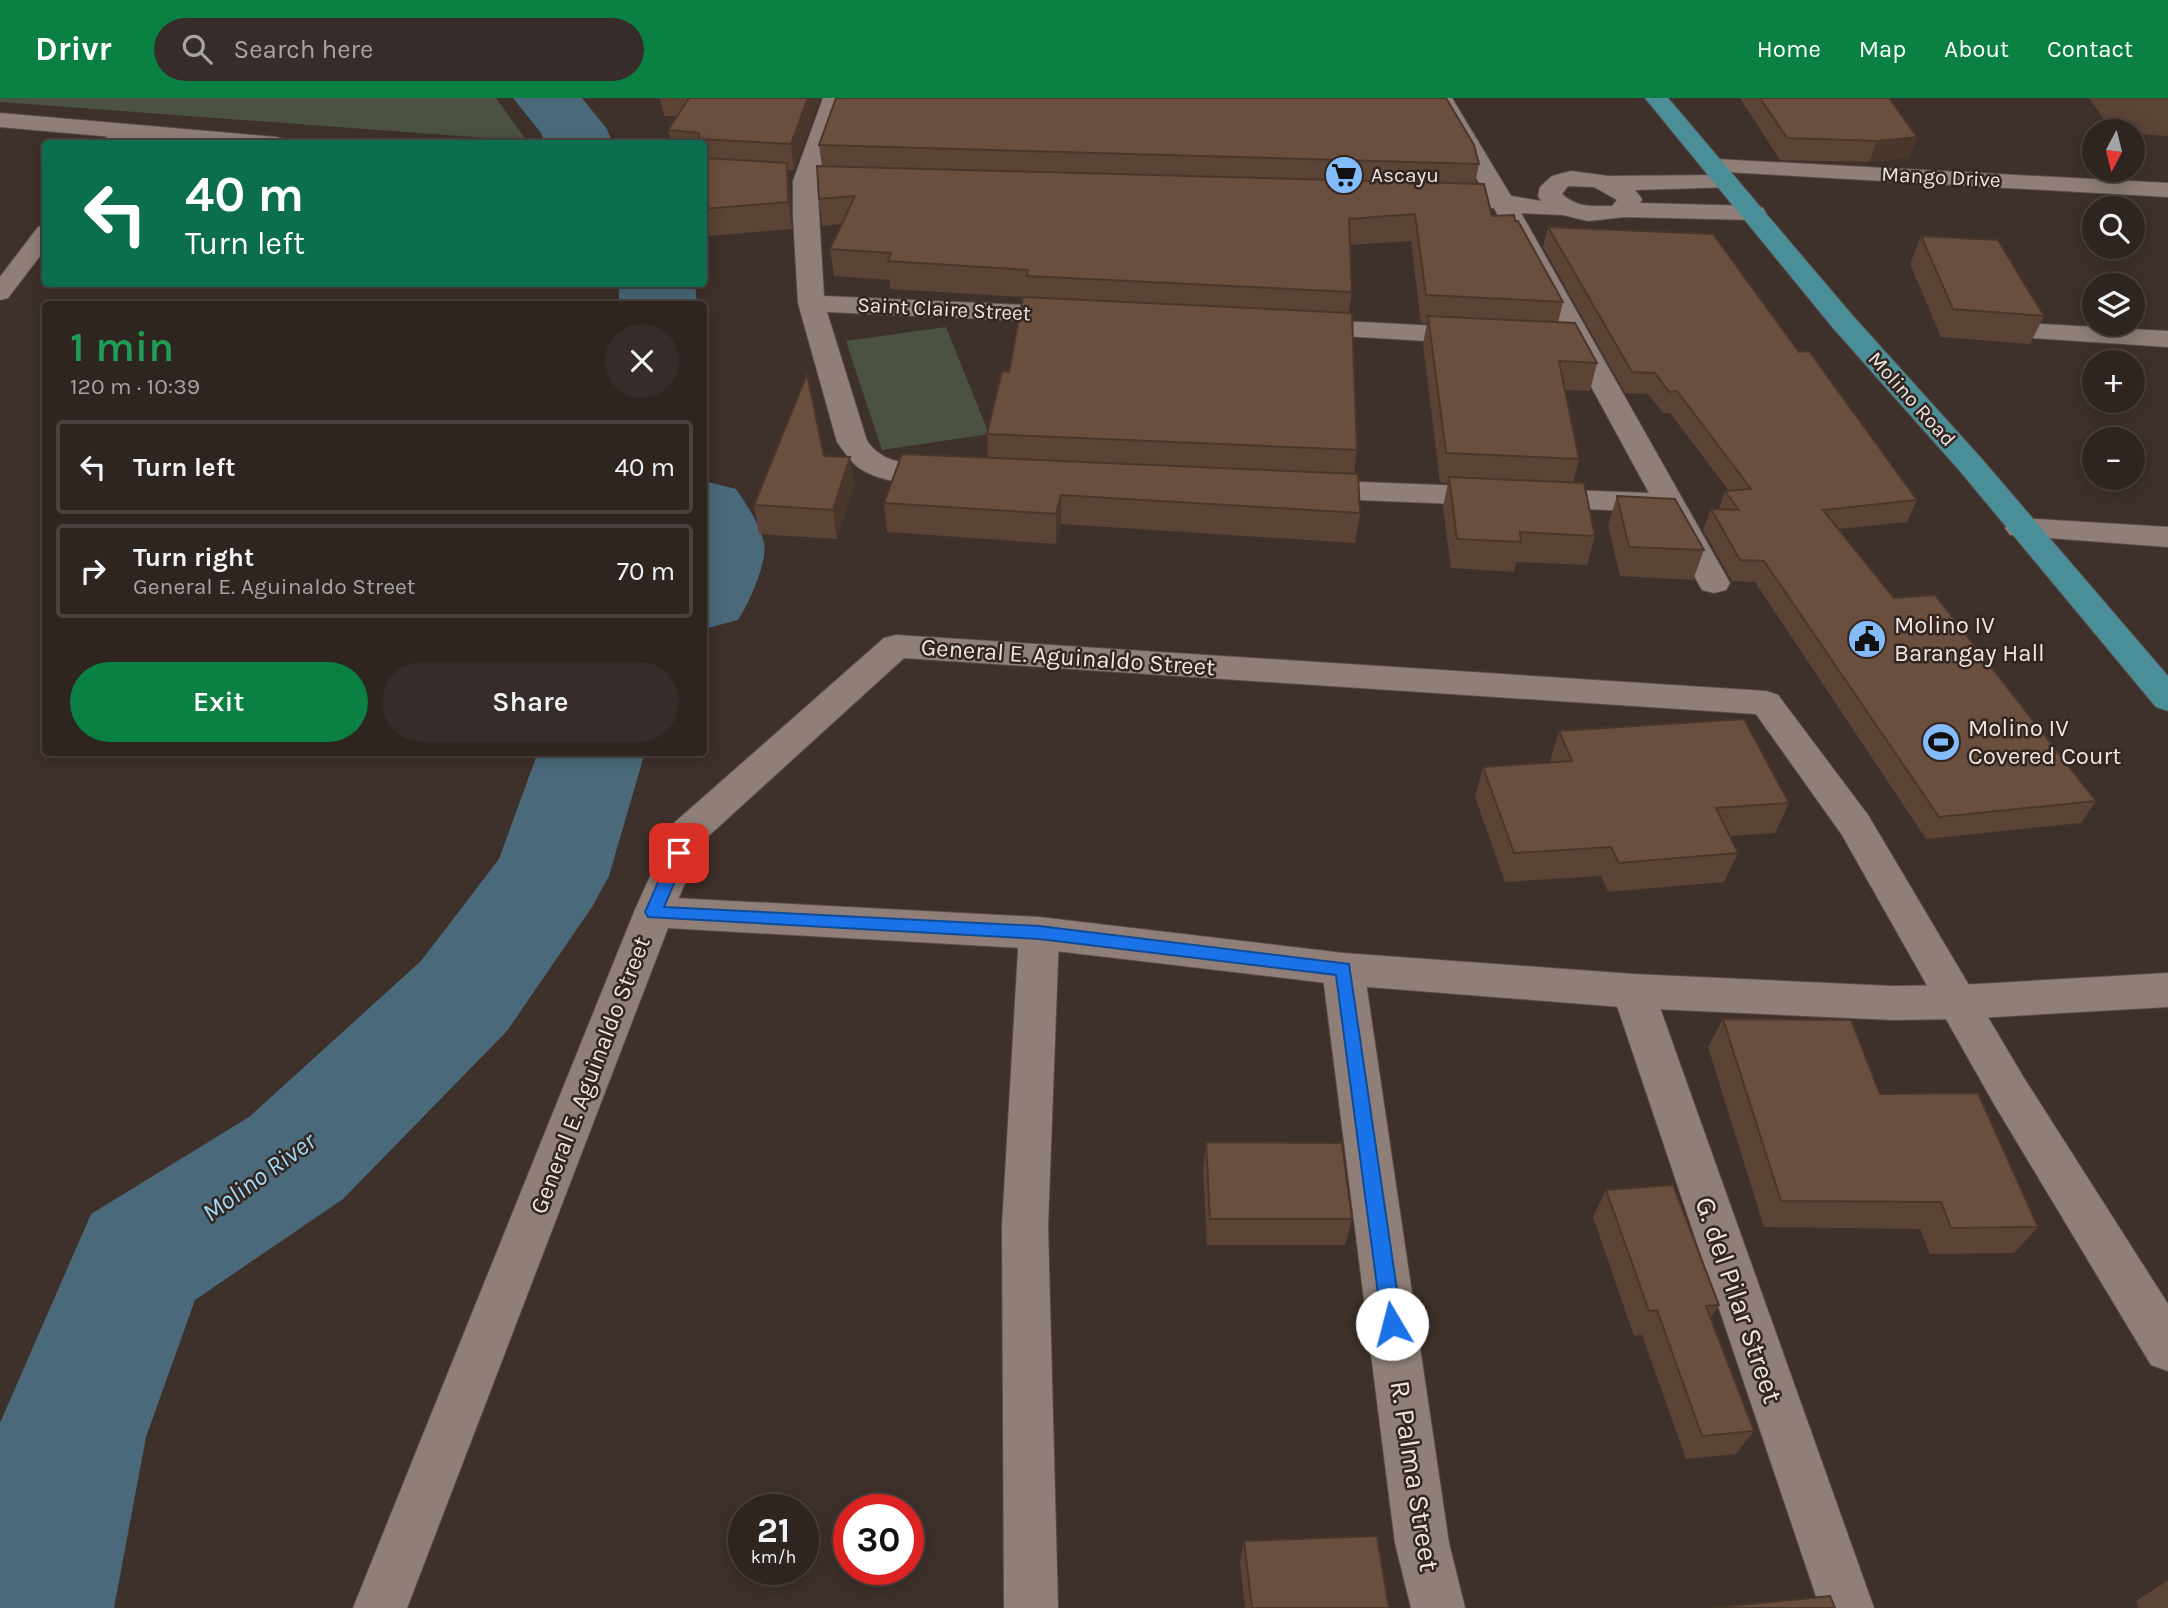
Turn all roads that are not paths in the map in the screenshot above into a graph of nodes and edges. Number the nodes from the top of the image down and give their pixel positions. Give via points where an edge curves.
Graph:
1 (834, 98) edge
2 (1656, 98) edge
3 (1443, 102) edge
4 (1418, 105) edge
5 (0, 120) edge
6 (117, 137) edge
7 (185, 140) edge
8 (1721, 174) junction
9 (792, 180) junction
10 (833, 181) edge
11 (1609, 183) junction
12 (2168, 190) edge
13 (1419, 198) edge
14 (1556, 199) junction
15 (1502, 201) junction
16 (1623, 210) junction
17 (1754, 213) junction
18 (42, 237) edge
19 (0, 293) edge
20 (811, 303) junction
21 (1090, 316) edge
22 (1272, 325) edge
23 (2041, 332) edge
24 (1496, 337) edge
25 (2168, 339) edge
26 (973, 475) edge
27 (1279, 488) edge
28 (1669, 504) junction
29 (2021, 528) junction
30 (2168, 537) edge
31 (1714, 583) dead end
32 (2157, 674) edge
33 (2168, 699) edge
34 (654, 912) junction
35 (1039, 933) junction
36 (1343, 969) junction
37 (2168, 990) edge
38 (1633, 991) junction
39 (1960, 1002) junction
40 (2168, 1348) edge
41 (380, 1608) edge
42 (1031, 1608) edge
43 (1438, 1608) edge
44 (1847, 1608) edge

1 - 9 street
2 - 8 main road, Molino Road
3 - 4 street
3 - 15 street
5 - 6 street
6 - 7 street
8 - 11 street, Mango Drive
8 - 12 street, Mango Drive
8 - 17 main road, Molino Road
9 - 10 street
9 - 20 street
11 - 14 street, Mango Drive via 1571,178 1553,185
11 - 16 street via 1630,199
13 - 15 street
14 - 15 street via 1531,208
14 - 16 street via 1602,215
15 - 28 street via 1565,340
16 - 17 street
17 - 29 main road, Molino Road
18 - 19 lane
20 - 21 street, Saint Claire Street
20 - 26 street via 859,454 892,471
22 - 24 street
23 - 25 street
27 - 28 street
28 - 31 street
29 - 30 street
29 - 32 main road, Molino Road
32 - 33 main road, Molino Road
34 - 35 street
34 - 39 street, General E. Aguinaldo Street via 687,833 896,646 1766,703 1855,825
34 - 41 street, General E. Aguinaldo Street
35 - 36 street
35 - 42 street via 1025,1226
36 - 38 street
36 - 43 street, R. Palma Street via 1422,1543
37 - 39 street
38 - 39 street
38 - 44 street, G. del Pilar Street
39 - 40 street via 2009,1091

